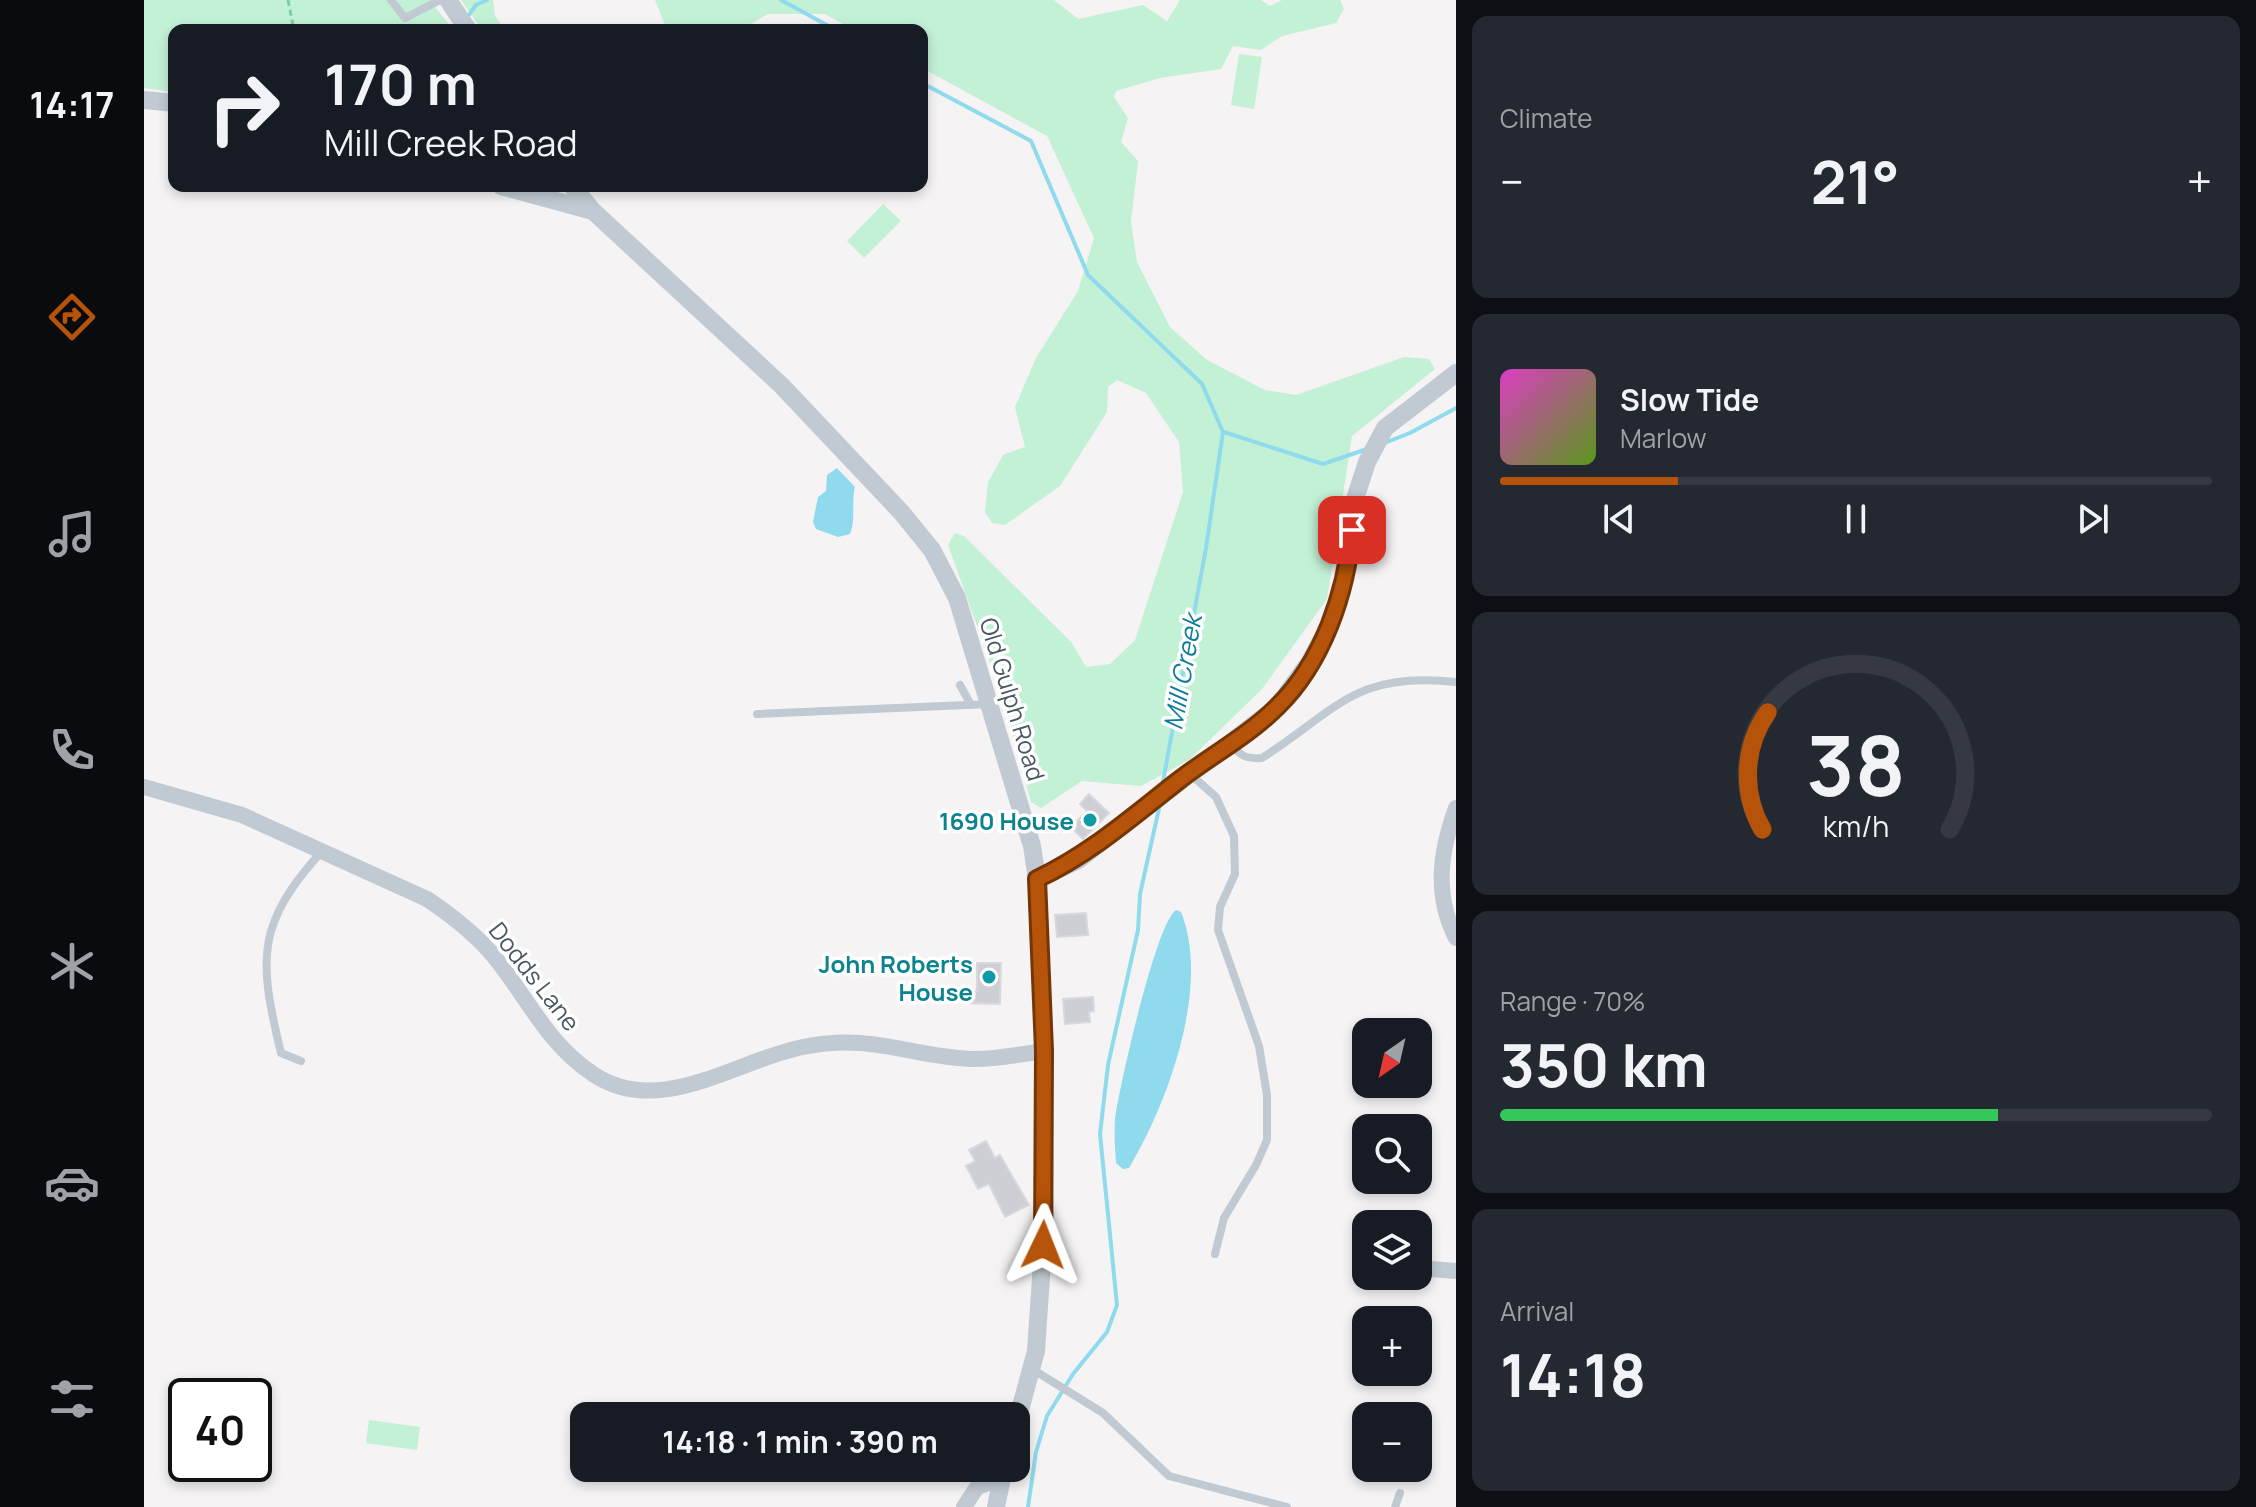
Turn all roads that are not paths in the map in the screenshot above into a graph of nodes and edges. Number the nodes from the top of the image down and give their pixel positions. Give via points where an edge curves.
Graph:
1 (391, 0) edge
2 (440, 0) edge
3 (144, 100) edge
4 (168, 102) edge
5 (523, 192) edge
6 (577, 192) edge
7 (593, 211) junction
8 (1456, 373) edge
9 (1456, 682) edge
10 (960, 685) dead end
11 (991, 704) junction
12 (971, 705) junction
13 (757, 714) dead end
14 (1230, 743) junction
15 (1181, 778) junction
16 (144, 787) edge
17 (1456, 808) edge
18 (324, 850) junction
19 (1037, 879) junction
20 (1456, 938) edge
21 (1044, 1051) junction
22 (301, 1061) dead end
23 (1215, 1254) dead end
24 (1432, 1269) edge
25 (1456, 1271) edge
26 (1031, 1369) junction
27 (1022, 1402) edge
28 (986, 1482) edge
29 (1001, 1482) edge
30 (1400, 1493) dead end
31 (964, 1507) edge
32 (996, 1507) edge
33 (1287, 1507) edge
34 (1395, 1507) edge

1 - 2 lane via 405,18
3 - 4 street
5 - 7 street
6 - 7 street, Old Gulph Road
7 - 11 street, Old Gulph Road via 781,385 932,550 957,598
8 - 14 street via 1385,428 1355,499 1349,560 1331,622 1277,707
9 - 14 lane via 1399,680 1341,700 1262,758 1248,759
10 - 12 lane
11 - 12 lane
11 - 19 street, Old Gulph Road
12 - 13 lane
14 - 15 street
15 - 19 street via 1078,860
15 - 23 lane via 1216,797 1234,836 1235,874 1220,907 1218,930 1259,1046 1267,1095 1267,1140 1224,1218
16 - 18 street, Dodds Lane via 211,804
17 - 20 street via 1440,874
18 - 21 street, Dodds Lane via 394,881 452,915 493,955 554,1041 614,1085 676,1089 773,1055 844,1041 973,1059
18 - 22 lane via 280,904 267,942 281,1053
19 - 21 street, Old Gulph Road
21 - 26 street, Old Gulph Road via 1045,1219
24 - 25 street
26 - 27 street, Old Gulph Road
26 - 33 lane via 1103,1413 1169,1476
28 - 31 street
29 - 32 street
30 - 34 lane

